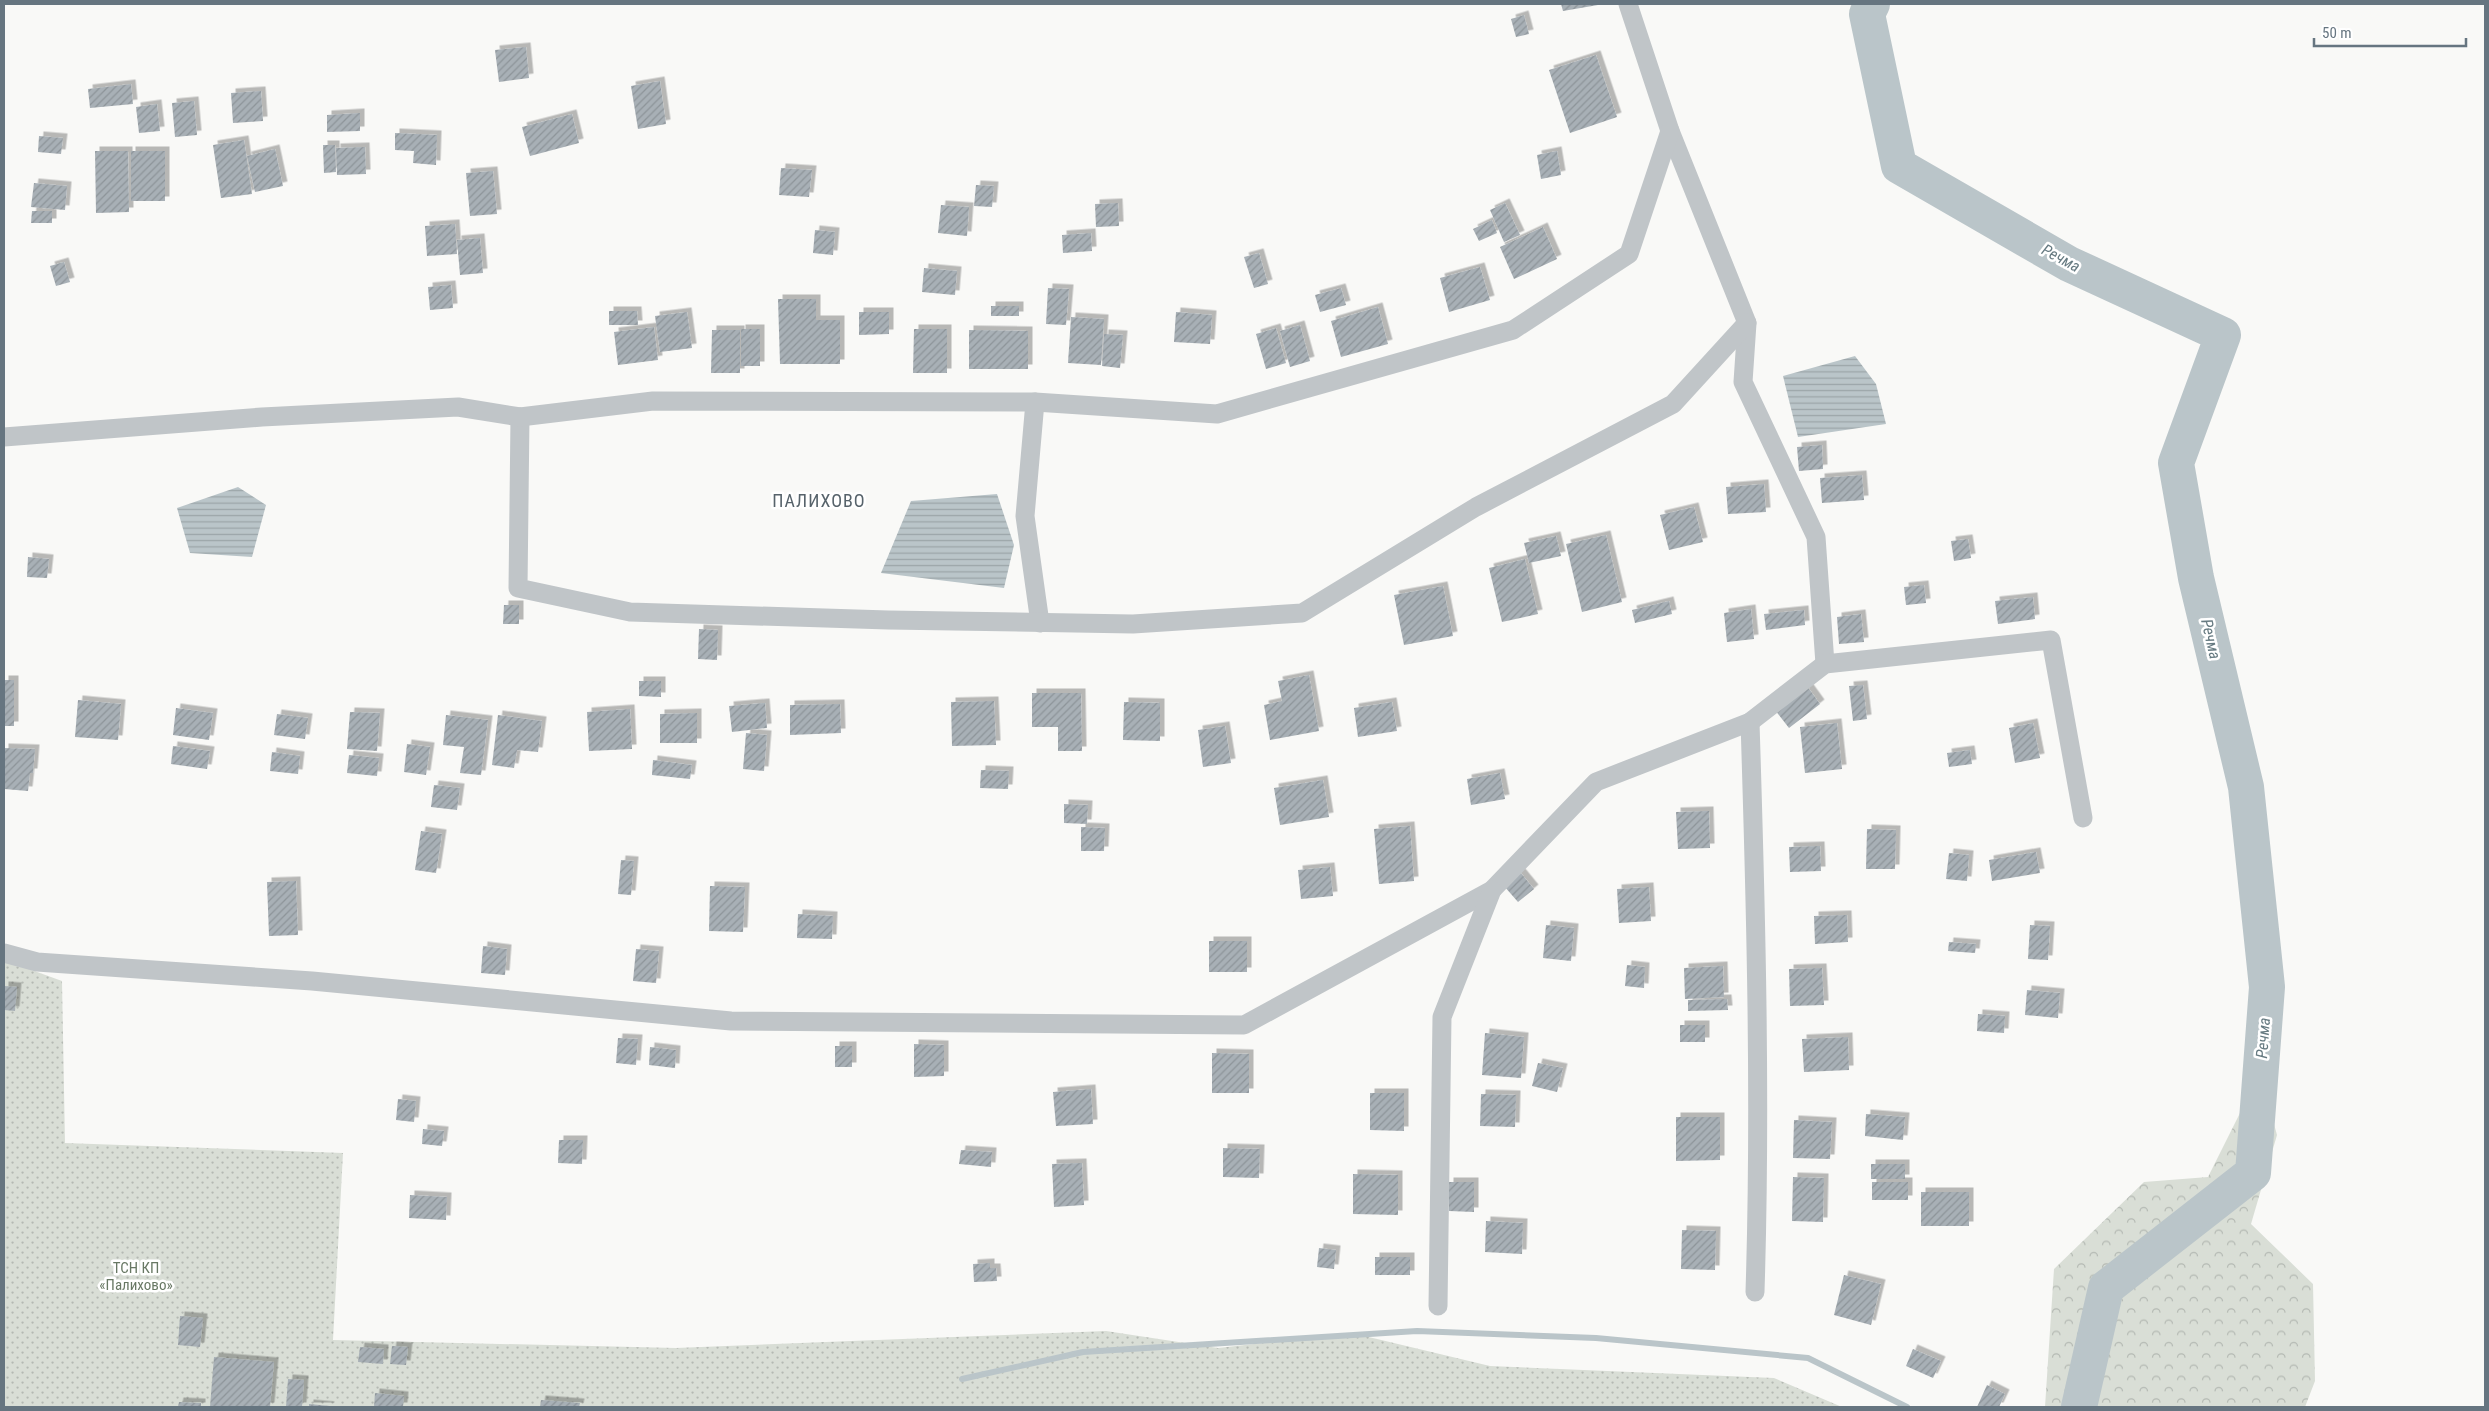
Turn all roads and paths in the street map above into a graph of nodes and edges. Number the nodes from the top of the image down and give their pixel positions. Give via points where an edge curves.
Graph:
1 (1628, 4) edge
2 (1670, 131) junction
3 (1747, 323) junction
4 (1035, 402) junction
5 (520, 417) junction
6 (4, 437) edge
7 (1040, 623) junction
8 (1825, 664) junction
9 (1750, 722) junction
10 (2083, 818) dead end
11 (1492, 890) junction
12 (4, 953) edge
13 (1755, 1292) dead end
14 (1438, 1306) dead end

1 - 2 street
2 - 3 street
2 - 4 street via 1629,254 1513,330 1217,414
3 - 7 street via 1673,404 1476,508 1302,612 1133,624
3 - 8 street via 1744,382 1816,537
4 - 5 street via 653,401
4 - 7 street via 1025,516
5 - 6 street via 458,408 252,417
5 - 7 street via 518,588 630,612
8 - 9 street
8 - 10 street via 2051,640
9 - 11 street via 1596,782
9 - 13 street via 1758,965 1759,1171
11 - 12 street via 1244,1025 731,1021 312,981 38,962
11 - 14 street via 1442,1017

